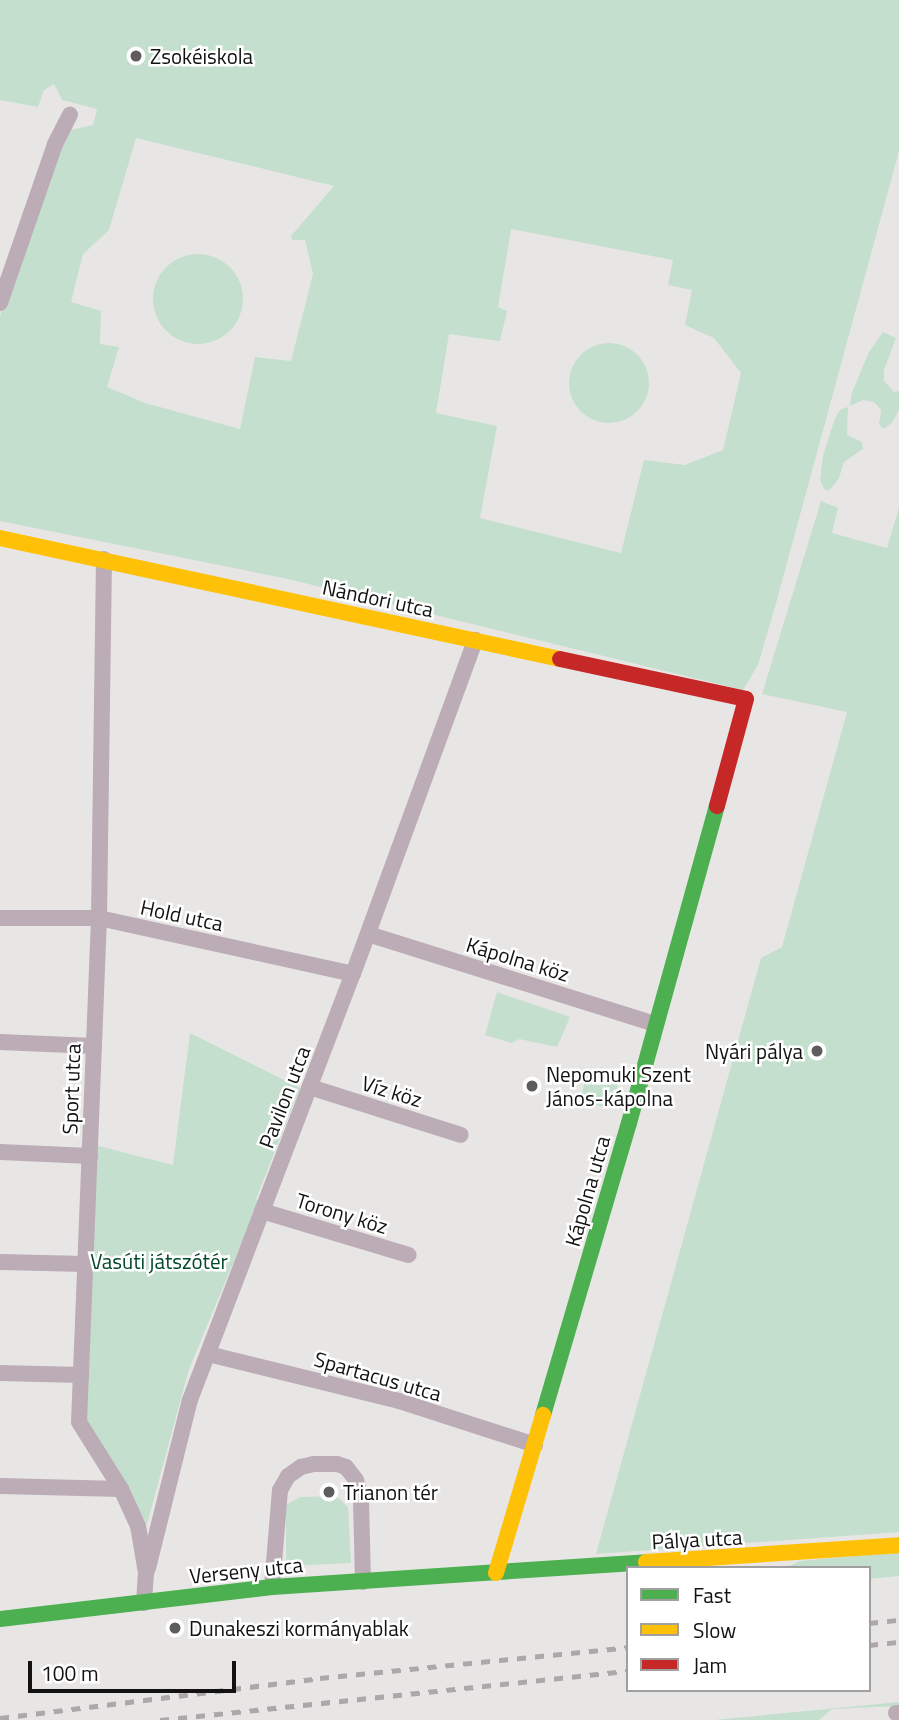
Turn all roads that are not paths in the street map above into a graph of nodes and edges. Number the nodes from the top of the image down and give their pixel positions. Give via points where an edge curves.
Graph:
1 (70, 115) dead end
2 (0, 303) edge
3 (0, 538) edge
4 (104, 559) junction
5 (475, 640) junction
6 (746, 699) joint
7 (0, 918) edge
8 (99, 918) junction
9 (368, 934) junction
10 (353, 974) junction
11 (656, 1024) junction
12 (0, 1042) edge
13 (94, 1046) junction
14 (310, 1087) junction
15 (461, 1135) dead end
16 (0, 1152) edge
17 (89, 1156) junction
18 (262, 1211) junction
19 (409, 1255) dead end
20 (0, 1262) edge
21 (85, 1265) junction
22 (208, 1354) junction
23 (0, 1373) edge
24 (81, 1375) junction
25 (534, 1446) junction
26 (0, 1486) edge
27 (121, 1489) junction
28 (899, 1545) edge
29 (146, 1573) junction
30 (496, 1573) junction
31 (363, 1582) junction
32 (272, 1587) junction
33 (144, 1603) junction
34 (0, 1619) edge

1 - 2 street via 55,144
3 - 4 street, Nándori utca
4 - 5 street, Nándori utca
4 - 8 street, Sport utca
5 - 6 street, Nándori utca
5 - 9 street, Pavilon utca
6 - 11 street, Kápolna utca
7 - 8 street, Hold utca
8 - 10 street, Hold utca
8 - 13 street, Sport utca
9 - 10 street, Pavilon utca
9 - 11 street, Kápolna köz
10 - 14 street, Pavilon utca
11 - 25 street, Kápolna utca
12 - 13 street
13 - 17 street, Sport utca
14 - 15 street, Víz köz
14 - 18 street, Pavilon utca
16 - 17 street
17 - 21 street, Sport utca
18 - 19 street, Torony köz
18 - 22 street, Pavilon utca
20 - 21 street
21 - 24 street, Sport utca
22 - 25 street, Spartacus utca via 399,1401
22 - 29 street, Pavilon utca via 190,1400
23 - 24 street
24 - 27 street, Sport utca via 79,1422
25 - 30 street, Kápolna utca
26 - 27 street
27 - 29 street, Sport utca via 138,1526
28 - 30 street, Pálya utca
29 - 33 street, Sport utca
30 - 31 street, Verseny utca
31 - 32 street, Verseny utca
31 - 32 street via 356,1480 346,1467 314,1464 288,1476 280,1490
32 - 33 street, Verseny utca
33 - 34 street, Verseny utca

